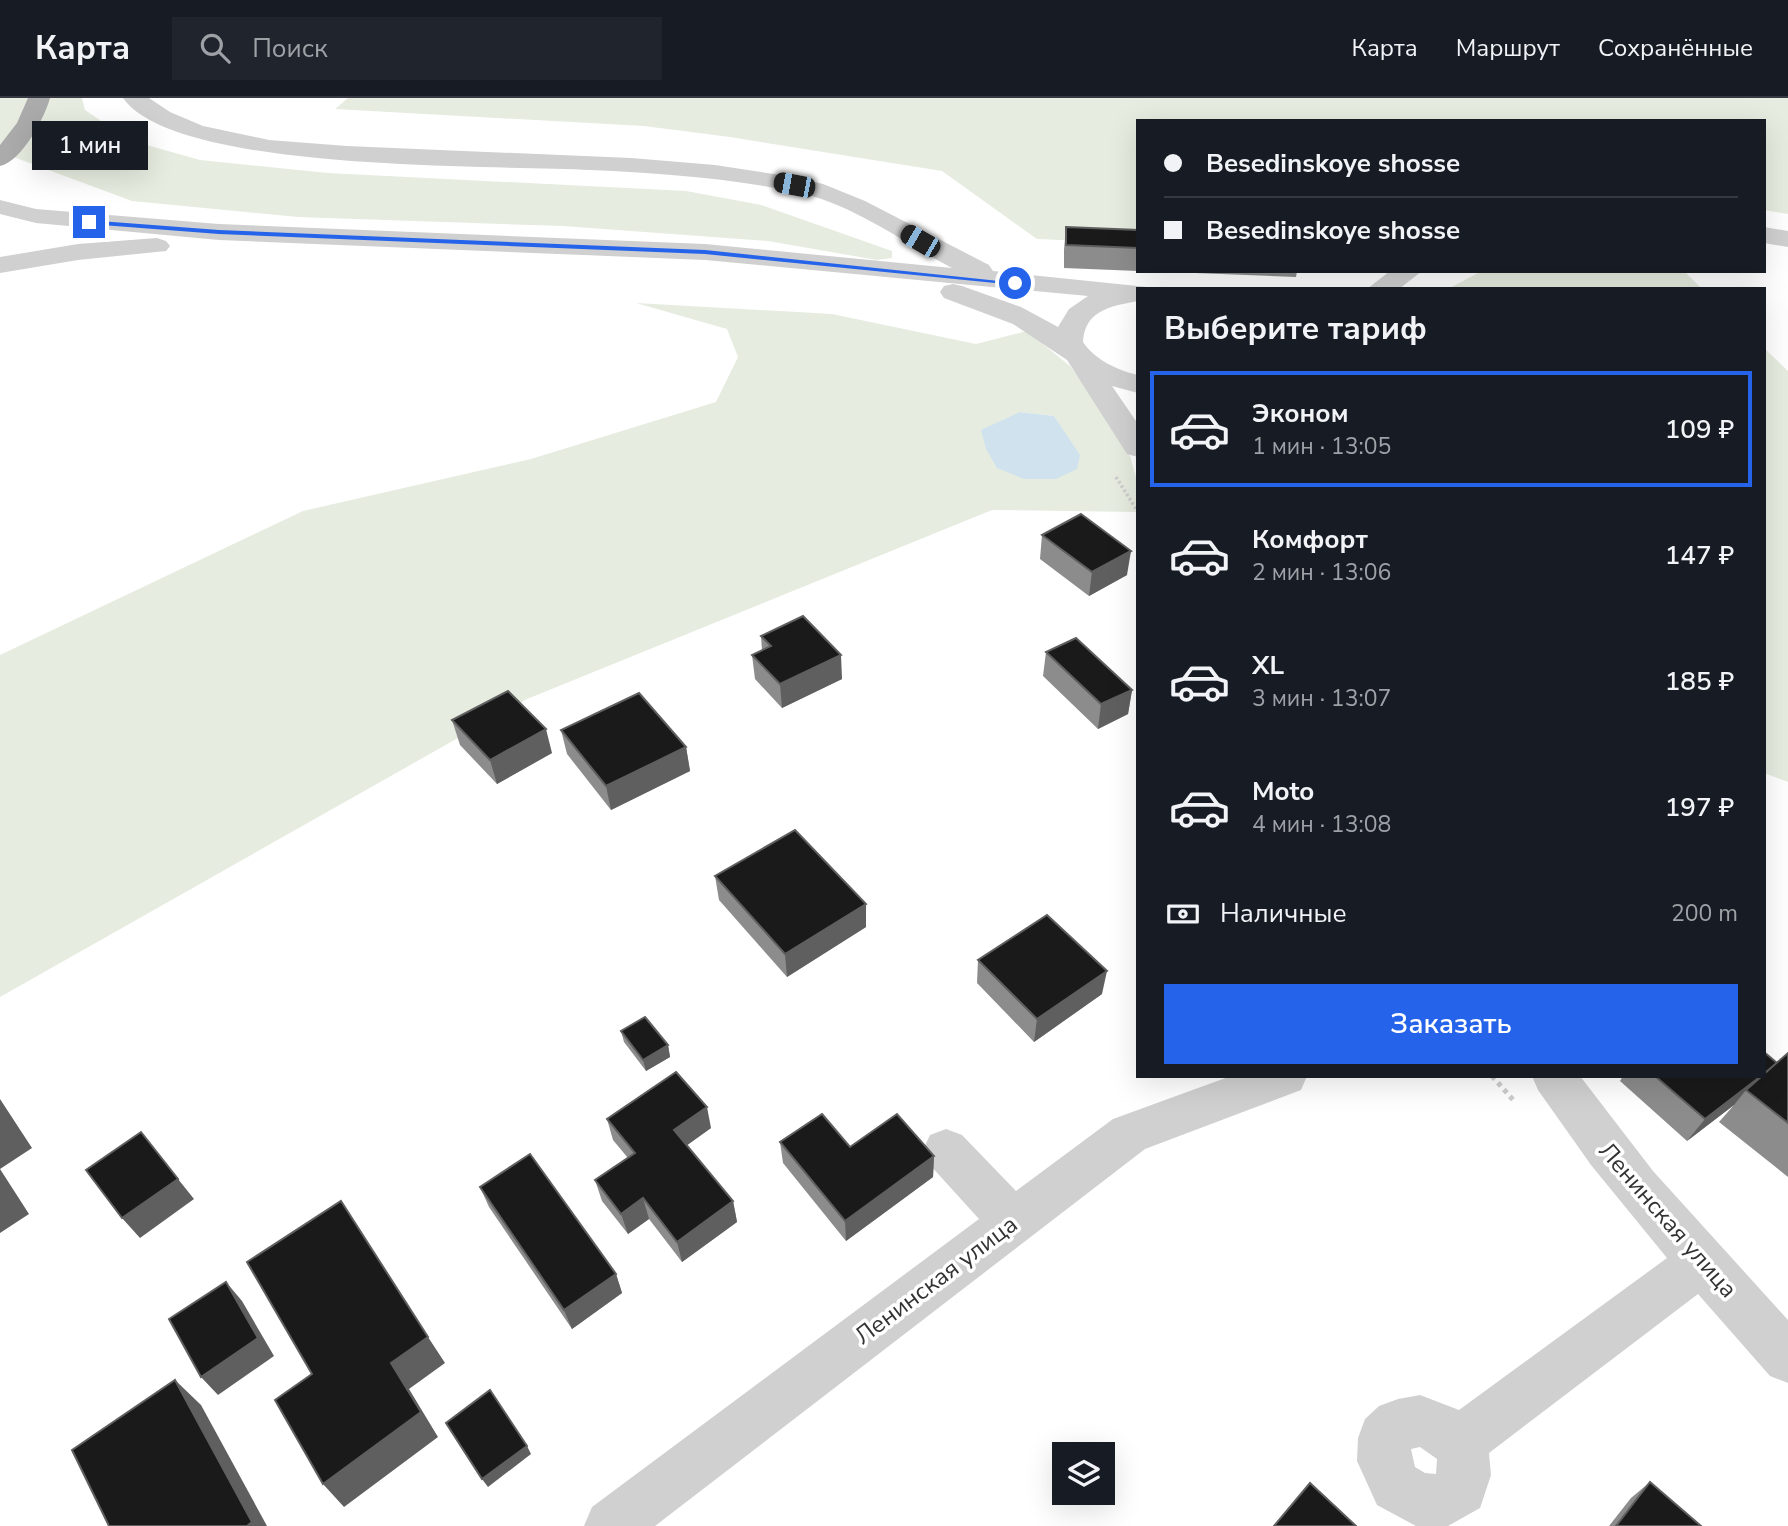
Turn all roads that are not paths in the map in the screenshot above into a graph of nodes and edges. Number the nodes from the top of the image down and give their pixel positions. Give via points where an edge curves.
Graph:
1 (39, 98) edge
2 (134, 98) edge
3 (0, 159) edge
4 (0, 206) edge
5 (1766, 222) edge
6 (1788, 225) edge
7 (1766, 235) edge
8 (1788, 239) edge
9 (397, 240) junction
10 (818, 263) junction
11 (0, 265) edge
12 (1015, 283) junction
13 (1136, 294) edge
14 (1136, 294) edge
15 (1075, 354) junction
16 (1136, 383) edge
17 (1136, 445) edge
18 (1280, 1078) edge
19 (1555, 1078) edge
20 (946, 1150) dead end
21 (1014, 1222) junction
22 (1702, 1261) junction
23 (1788, 1358) edge
24 (1459, 1443) dead end
25 (611, 1526) edge

1 - 3 main road via 17,141
2 - 12 street via 167,121 212,137 295,149 641,167 756,178 813,189 878,217 941,253
4 - 9 street via 89,222
5 - 6 street
7 - 8 street
9 - 10 street via 705,252
9 - 11 street via 118,248
10 - 12 street
10 - 15 street via 978,299 1035,324
12 - 13 street
14 - 15 street via 1100,301 1074,318 1068,330
15 - 16 street via 1104,374
15 - 17 street
18 - 21 street, Ленинская улица via 1129,1134
19 - 22 street, Ленинская улица via 1582,1118
20 - 21 street
21 - 25 street, Ленинская улица
22 - 23 street, Ленинская улица
22 - 24 street

